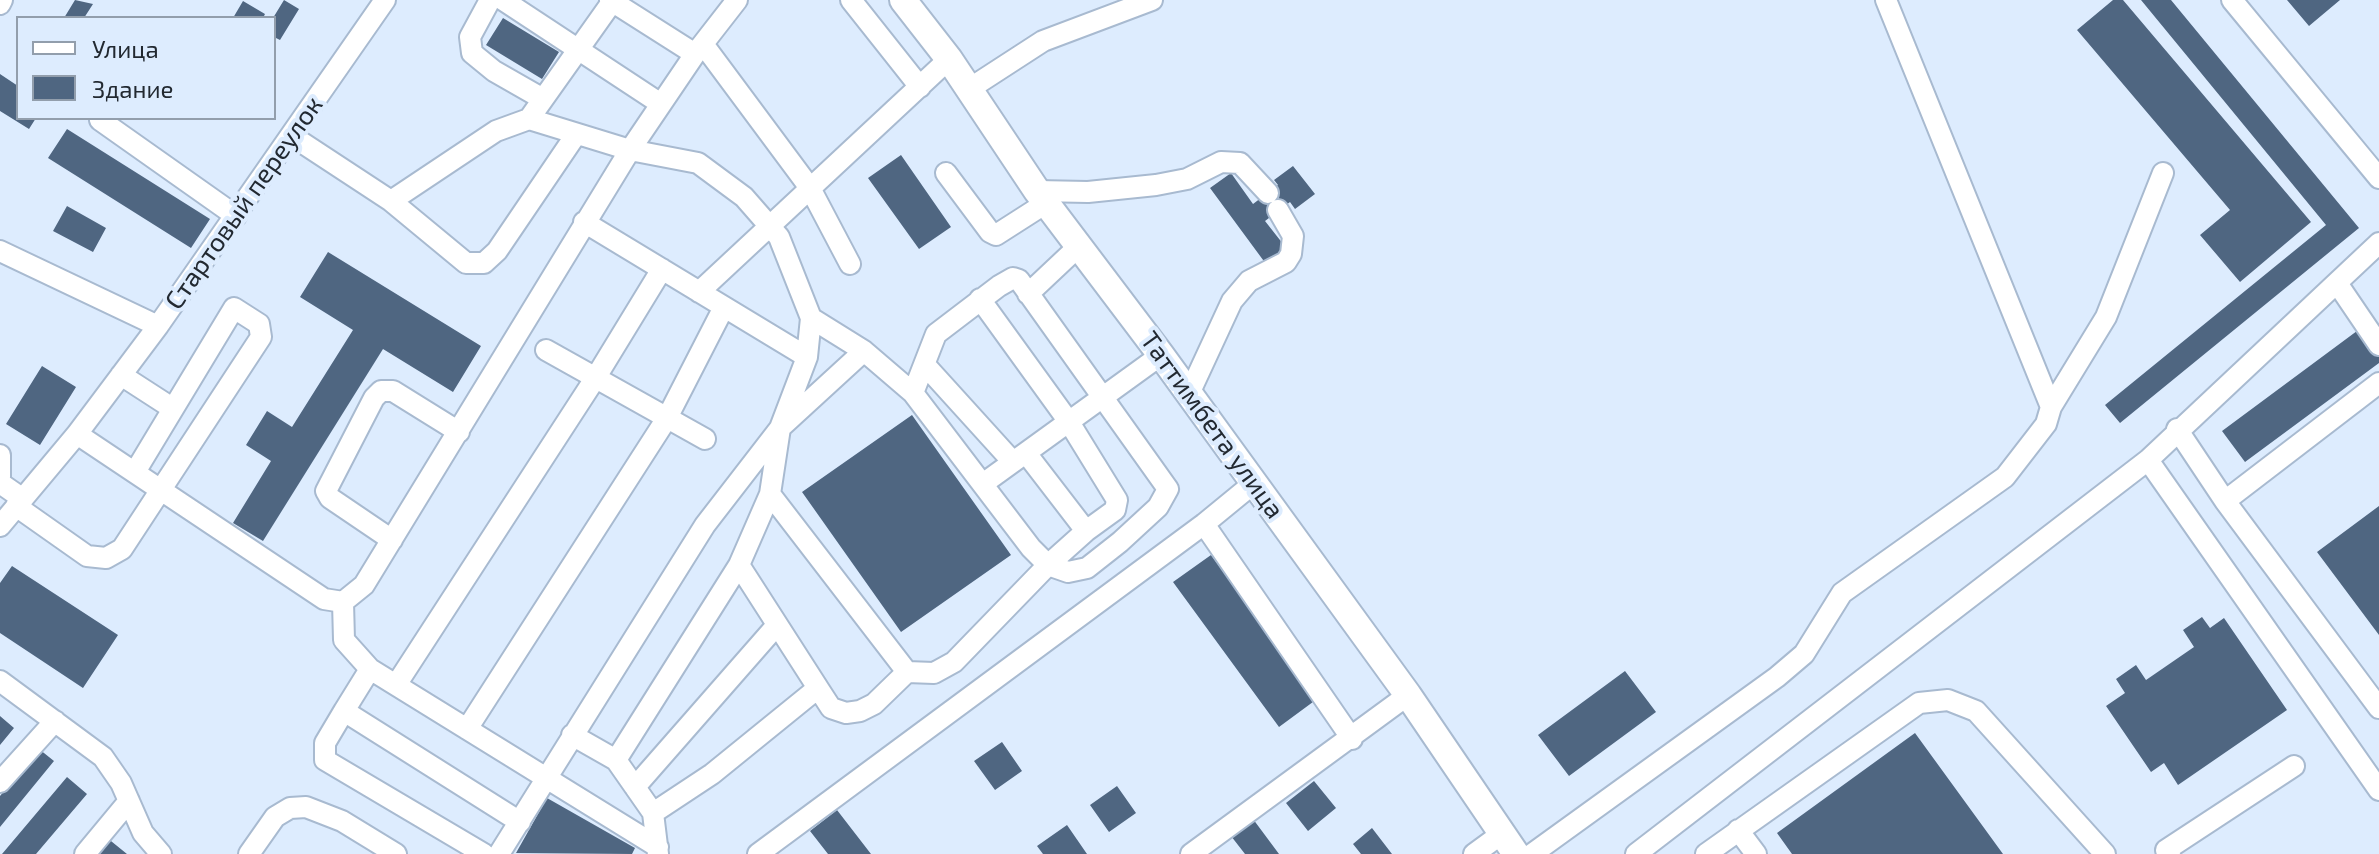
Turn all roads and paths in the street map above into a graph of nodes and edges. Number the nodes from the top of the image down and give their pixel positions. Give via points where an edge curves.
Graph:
1 (385, 0) edge
2 (490, 0) edge
3 (503, 0) edge
4 (851, 0) edge
5 (903, 0) edge
6 (1152, 0) edge
7 (1886, 0) edge
8 (2232, 0) edge
9 (611, 1) edge
10 (735, 1) edge
11 (699, 49) junction
12 (578, 50) junction
13 (949, 59) junction
14 (920, 87) junction
15 (969, 89) junction
16 (543, 99) junction
17 (661, 104) junction
18 (529, 119) junction
19 (100, 120) edge
20 (292, 136) junction
21 (575, 136) junction
22 (2379, 143) edge
23 (630, 150) junction
24 (2362, 157) junction
25 (946, 173) dead end
26 (2163, 173) dead end
27 (2379, 178) edge
28 (810, 188) junction
29 (1042, 197) junction
30 (391, 201) junction
31 (236, 216) junction
32 (584, 222) junction
33 (770, 225) junction
34 (2379, 243) edge
35 (1079, 246) junction
36 (0, 251) edge
37 (850, 264) dead end
38 (662, 269) junction
39 (2337, 283) junction
40 (699, 292) junction
41 (1028, 294) junction
42 (980, 299) junction
43 (724, 307) junction
44 (811, 318) junction
45 (158, 326) junction
46 (2379, 345) edge
47 (546, 350) dead end
48 (864, 351) junction
49 (1161, 355) junction
50 (807, 357) junction
51 (925, 365) junction
52 (121, 375) junction
53 (596, 377) junction
54 (2379, 383) edge
55 (913, 393) junction
56 (1105, 395) junction
57 (1188, 396) junction
58 (2051, 407) junction
59 (172, 408) junction
60 (667, 418) junction
61 (1069, 422) junction
62 (780, 428) junction
63 (2177, 429) junction
64 (459, 432) junction
65 (77, 434) junction
66 (705, 439) dead end
67 (0, 455) edge
68 (1020, 458) junction
69 (2148, 460) junction
70 (135, 472) junction
71 (0, 480) edge
72 (984, 483) junction
73 (1254, 483) junction
74 (163, 490) junction
75 (770, 494) junction
76 (2225, 501) junction
77 (20, 502) junction
78 (1204, 524) junction
79 (0, 526) edge
80 (1086, 531) junction
81 (392, 540) junction
82 (739, 565) junction
83 (1048, 565) junction
84 (343, 602) junction
85 (777, 625) junction
86 (954, 662) junction
87 (370, 669) junction
88 (907, 672) junction
89 (0, 681) edge
90 (396, 685) junction
91 (818, 688) junction
92 (972, 694) junction
93 (1408, 695) junction
94 (2379, 708) edge
95 (344, 711) junction
96 (55, 721) junction
97 (467, 729) junction
98 (572, 735) junction
99 (1352, 739) junction
100 (616, 760) junction
101 (2294, 766) dead end
102 (545, 776) junction
103 (0, 782) edge
104 (635, 787) junction
105 (2379, 790) edge
106 (129, 801) junction
107 (653, 813) junction
108 (520, 822) junction
109 (1738, 830) junction
110 (1508, 845) edge
111 (658, 850) edge
112 (85, 854) edge
113 (161, 854) edge
114 (249, 854) edge
115 (396, 854) edge
116 (484, 854) edge
117 (499, 854) edge
118 (758, 854) edge
119 (1191, 854) edge
120 (1474, 854) edge
121 (1532, 854) edge
122 (1636, 854) edge
123 (1706, 854) edge
124 (1756, 854) edge
125 (2105, 854) edge
126 (2170, 854) edge

1 - 20 street, Стартовый переулок
2 - 16 street via 470,37 472,53
3 - 12 street
4 - 14 street
5 - 13 main road, Таттимбета улица
6 - 15 street via 1043,41
7 - 58 street
8 - 24 street
9 - 11 street
9 - 12 street
10 - 11 street
11 - 17 street
11 - 28 street
12 - 16 street
12 - 17 street
13 - 14 street
13 - 15 main road, Таттимбета улица
14 - 28 street
15 - 29 main road, Таттимбета улица
16 - 18 street
17 - 23 street
18 - 21 street
18 - 30 street via 496,131
19 - 31 street
20 - 30 street
20 - 31 street, Стартовый переулок
21 - 23 street
21 - 30 street via 484,263 466,263
22 - 24 street
23 - 32 street
23 - 33 street via 698,163 744,197
24 - 27 street
25 - 29 street via 996,235
26 - 58 street via 2106,317
28 - 33 street
28 - 37 street
29 - 35 main road, Таттимбета улица
29 - 57 street via 1187,179 1221,162 1240,163 1273,201 1293,236 1291,254 1286,262 1249,281 1232,301
31 - 45 street, Стартовый переулок
32 - 38 street
32 - 64 street
33 - 40 street
33 - 44 street
34 - 39 street
35 - 41 street
35 - 49 main road, Таттимбета улица
36 - 45 street
38 - 40 street
38 - 53 street
39 - 46 street
39 - 63 street
40 - 43 street
41 - 42 street via 1013,278
41 - 56 street
42 - 51 street via 936,334
42 - 61 street
43 - 50 street
43 - 60 street
44 - 48 street
44 - 50 street
45 - 52 street, Стартовый переулок
47 - 53 street
48 - 55 street
48 - 62 street
49 - 56 street
49 - 57 main road, Таттимбета улица
50 - 62 street
51 - 55 street
51 - 68 street
52 - 59 street
52 - 65 street, Стартовый переулок
53 - 60 street
53 - 90 street
54 - 76 street
55 - 72 street
56 - 61 street
56 - 83 street via 1168,489 1158,507 1087,568 1068,572
57 - 73 main road, Таттимбета улица
58 - 121 street via 2046,424 2005,477 1842,593 1816,638 1786,670
59 - 70 street
59 - 74 street via 234,308 259,324 261,337
60 - 66 street
60 - 97 street
61 - 68 street
61 - 80 street via 1118,505
62 - 75 street
62 - 98 street via 705,525
63 - 69 street
63 - 76 street
64 - 81 street
64 - 81 street via 393,391 381,391 374,398 326,491
65 - 70 street
65 - 77 street, Стартовый переулок
67 - 71 street
68 - 72 street
68 - 80 street
69 - 105 street
69 - 122 street
70 - 74 street
71 - 77 street
72 - 83 street
73 - 78 street
73 - 93 main road, Таттимбета улица
74 - 77 street via 122,549 106,558 87,556
74 - 84 street via 324,599
75 - 82 street
75 - 88 street
76 - 94 street
77 - 79 street, Стартовый переулок
78 - 92 street
78 - 99 street
80 - 83 street
81 - 84 street via 364,585
82 - 85 street
82 - 100 street
83 - 86 street
84 - 87 street via 344,640
85 - 91 street
85 - 104 street
86 - 88 street via 934,673
86 - 92 street
87 - 90 street
87 - 95 street
88 - 91 street via 860,711 831,708
89 - 96 street
90 - 97 street
91 - 107 street via 712,774
92 - 118 street
93 - 99 street
93 - 110 main road, Таттимбета улица
95 - 108 street
95 - 116 street via 325,743 325,760
96 - 103 street
96 - 106 street via 103,757
97 - 102 street
98 - 100 street
98 - 102 street
99 - 119 street
100 - 104 street
101 - 126 street via 2166,850
102 - 108 street
102 - 111 street
104 - 107 street
106 - 112 street
106 - 113 street via 143,833
107 - 111 street
108 - 117 street
109 - 123 street
109 - 124 street
109 - 125 street via 1919,703 1948,700 1976,711
110 - 120 street
114 - 115 street via 275,817 306,807 342,821

